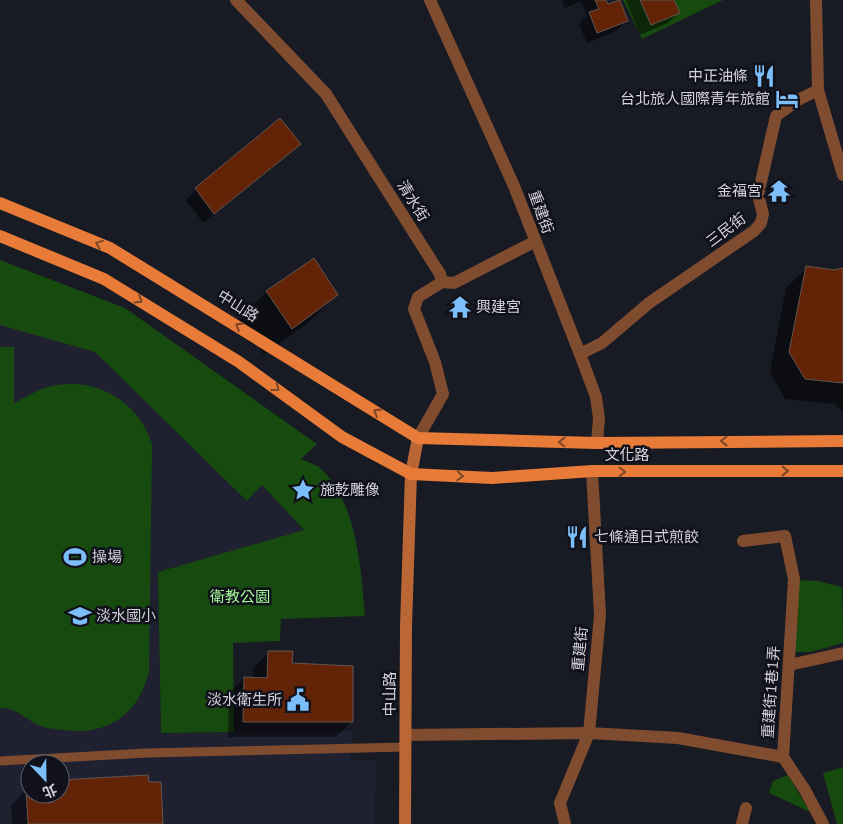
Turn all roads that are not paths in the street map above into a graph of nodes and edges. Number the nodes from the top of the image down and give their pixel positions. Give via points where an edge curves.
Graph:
1 (236, 0) edge
2 (430, 0) edge
3 (817, 1) edge
4 (818, 90) junction
5 (843, 175) edge
6 (0, 203) edge
7 (0, 236) edge
8 (534, 242) junction
9 (442, 282) junction
10 (580, 354) junction
11 (418, 438) junction
12 (843, 441) edge
13 (597, 443) junction
14 (592, 471) junction
15 (843, 471) edge
16 (412, 474) junction
17 (743, 541) dead end
18 (843, 653) edge
19 (789, 665) junction
20 (589, 733) junction
21 (406, 741) junction
22 (783, 757) junction
23 (0, 761) edge
24 (746, 808) dead end
25 (405, 824) edge
26 (565, 824) edge
27 (742, 824) edge
28 (823, 824) edge

1 - 9 street, 清水街 via 326,94
2 - 8 street, 重建街 via 514,186
3 - 4 street
4 - 5 street
4 - 10 street, 三民街 via 776,116 758,195 764,214 754,232 649,303 602,343
11 -> 6 main road, 中山路 via 110,248
7 -> 16 main road via 104,279 239,362 342,437
8 - 9 street via 454,283
8 - 10 street, 重建街
9 - 11 street via 418,297 414,309 444,394
10 - 13 street, 重建街 via 596,397 599,418
13 -> 11 main road, 文化路
11 - 16 main road, 中山路
12 -> 13 main road, 文化路
14 -> 15 main road, 文化路
16 -> 14 main road, 文化路 via 492,478
14 - 20 street, 重建街 via 600,615
16 - 21 main road, 中山路 via 406,626
17 - 19 street, 重建街1巷1弄 via 785,536 794,579
18 - 19 street
19 - 22 street, 重建街1巷1弄
20 - 21 street, 重建街1巷1弄
20 - 22 street, 重建街1巷1弄 via 678,738
20 - 26 street, 重建街 via 560,803
21 - 23 lane
21 - 25 main road, 中山路
22 - 28 street
24 - 27 street

